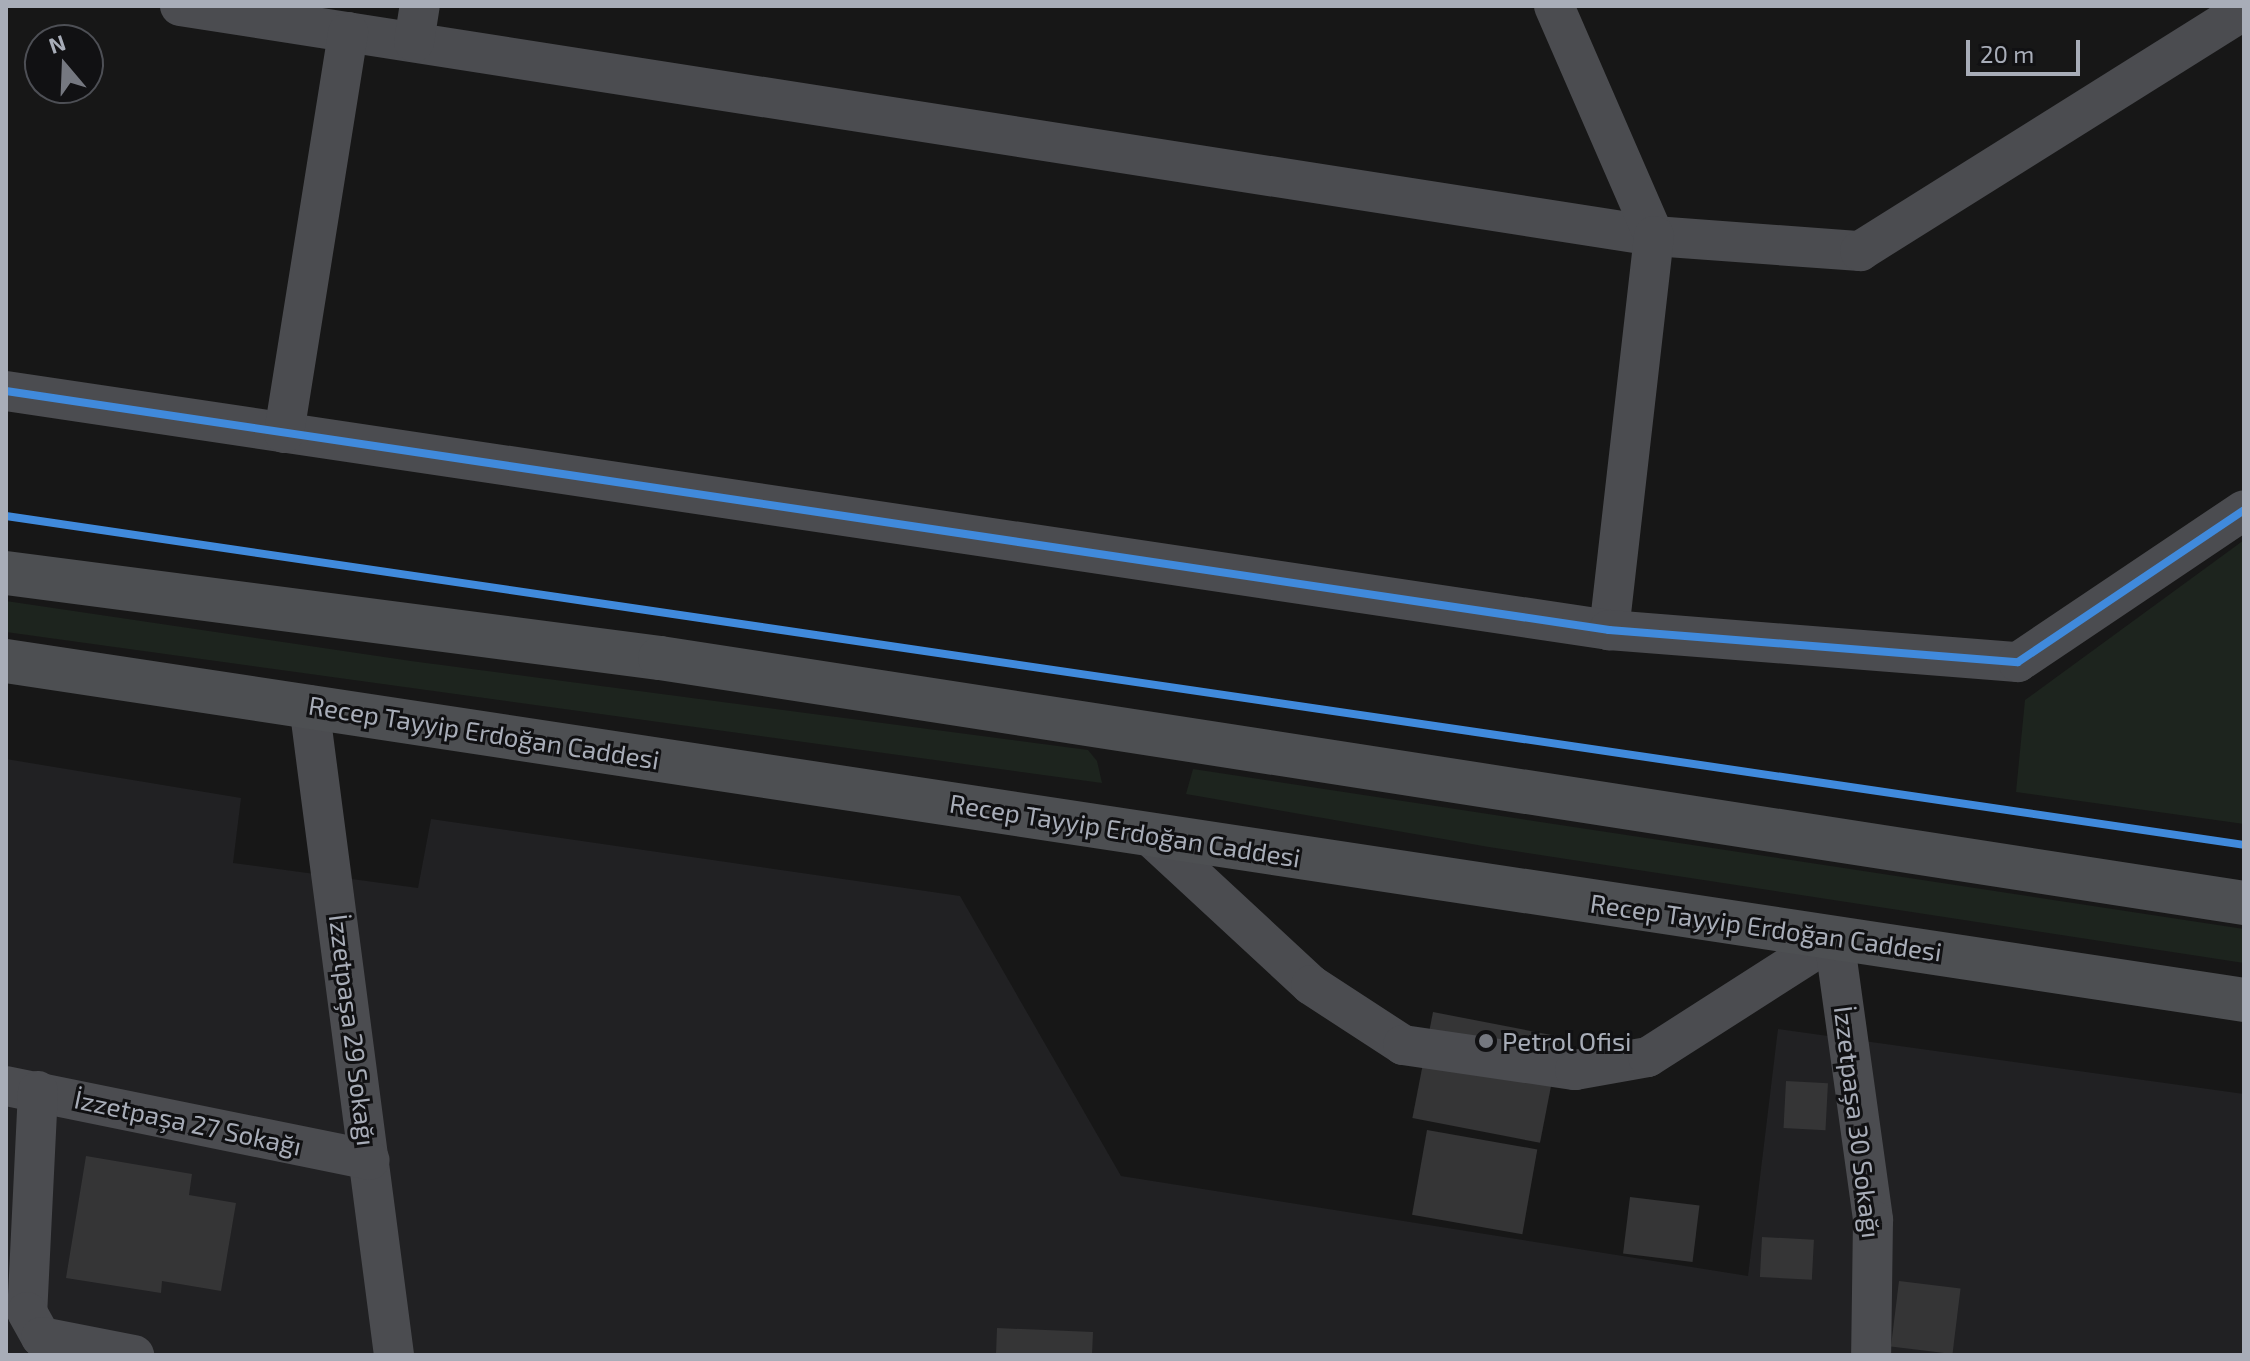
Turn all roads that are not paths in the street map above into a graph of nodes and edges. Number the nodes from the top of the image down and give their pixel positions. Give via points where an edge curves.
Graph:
1 (180, 6) edge
2 (1554, 6) edge
3 (2244, 10) edge
4 (417, 24) edge
5 (348, 32) junction
6 (1654, 236) junction
7 (6, 391) edge
8 (284, 433) junction
9 (2244, 510) edge
10 (6, 573) edge
11 (1609, 630) junction
12 (6, 661) edge
13 (309, 705) junction
14 (1148, 834) junction
15 (2244, 903) edge
16 (1834, 938) junction
17 (2244, 1000) edge
18 (22, 1089) edge
19 (370, 1160) junction
20 (134, 1355) edge
21 (394, 1355) edge
22 (1871, 1355) edge

1 - 5 street
2 - 6 street
3 - 6 street via 1860,251
4 - 5 street
4 - 6 street
5 - 8 street
6 - 11 street
7 - 8 street
8 - 11 street
9 - 11 street via 2018,662
10 - 15 main road via 660,658
12 - 13 main road, Recep Tayyip Erdoğan Caddesi
13 - 14 main road, Recep Tayyip Erdoğan Caddesi
13 - 19 street, İzzetpaşa 29 Sokağı
14 - 16 main road, Recep Tayyip Erdoğan Caddesi
14 - 16 street via 1311,985 1403,1045 1575,1070 1648,1057
16 - 17 main road, Recep Tayyip Erdoğan Caddesi
16 - 22 street, İzzetpaşa 30 Sokağı via 1873,1220
18 - 19 street, İzzetpaşa 27 Sokağı
18 - 20 street via 27,1312 41,1337
19 - 21 street, İzzetpaşa 29 Sokağı

